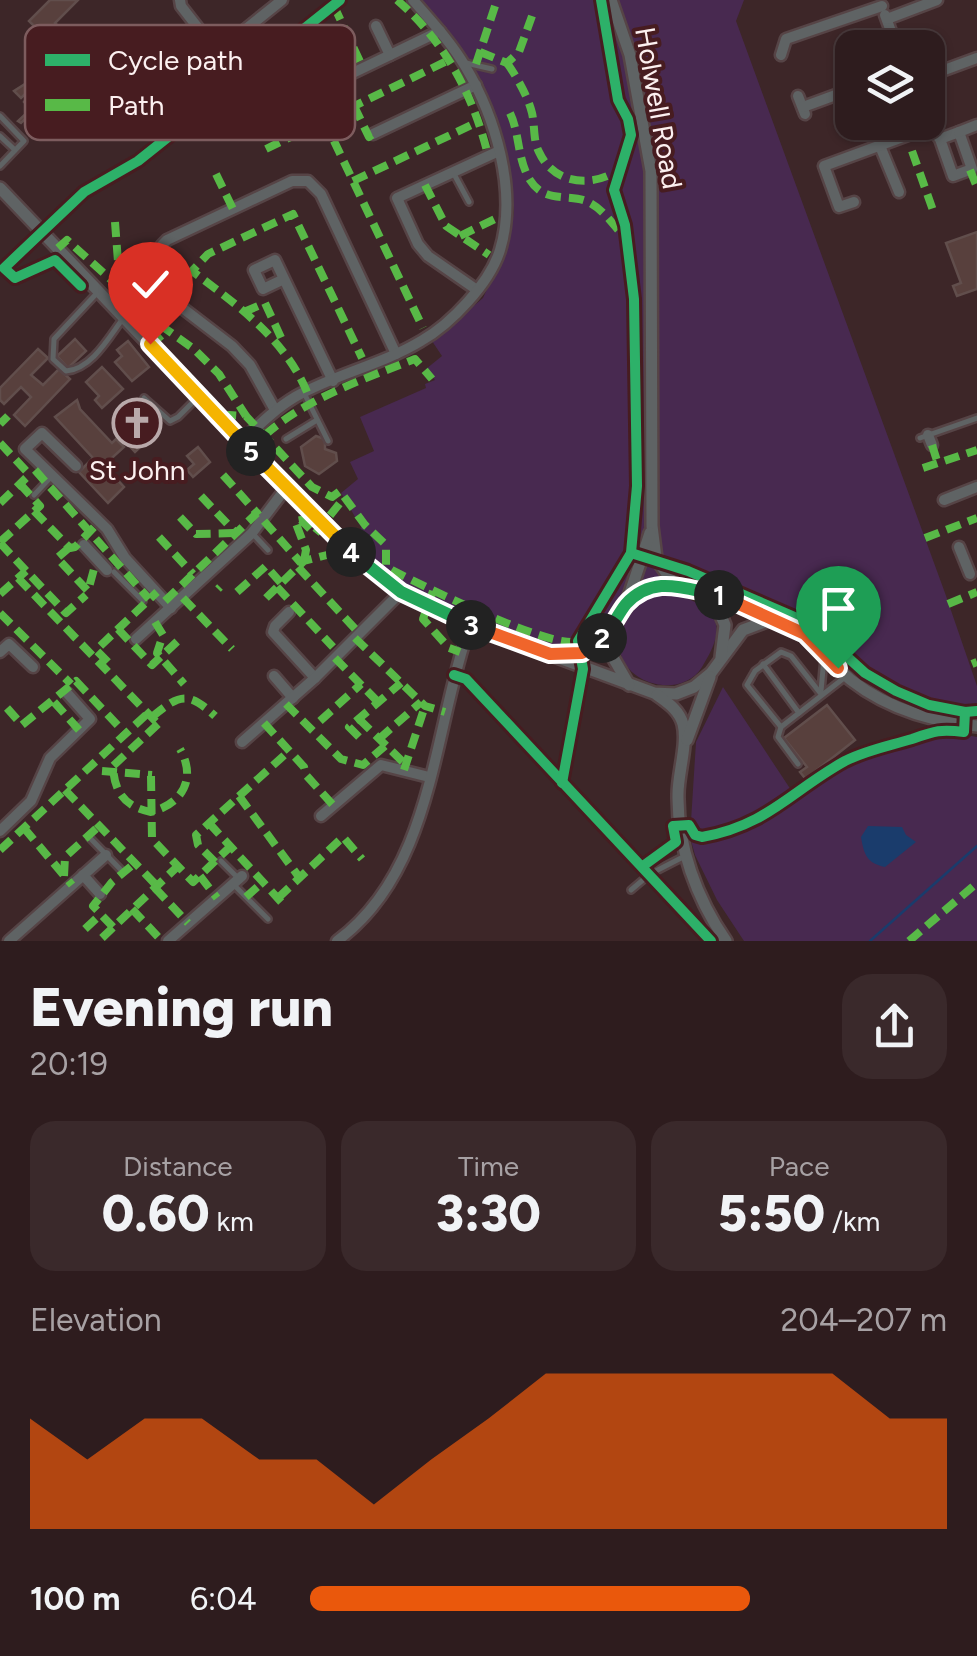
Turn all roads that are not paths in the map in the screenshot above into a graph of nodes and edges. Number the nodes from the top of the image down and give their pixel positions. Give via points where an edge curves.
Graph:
1 (180, 0) edge
2 (282, 0) edge
3 (611, 0) edge
4 (937, 0) edge
5 (416, 1) edge
6 (881, 3) edge
7 (887, 19) junction
8 (196, 25) edge
9 (250, 25) edge
10 (376, 26) dead end
11 (890, 30) edge
12 (440, 31) junction
13 (390, 55) junction
14 (781, 55) dead end
15 (977, 58) edge
16 (464, 63) junction
17 (492, 69) dead end
18 (945, 70) edge
19 (355, 72) edge
20 (476, 85) junction
21 (835, 95) edge
22 (802, 106) dead end
23 (0, 116) edge
24 (977, 126) edge
25 (959, 132) junction
26 (374, 134) dead end
27 (0, 136) edge
28 (945, 137) edge
29 (894, 140) edge
30 (940, 140) edge
31 (880, 146) junction
32 (14, 150) junction
33 (499, 150) junction
34 (0, 166) edge
35 (453, 172) junction
36 (0, 188) edge
37 (900, 192) dead end
38 (468, 202) dead end
39 (854, 202) dead end
40 (284, 279) dead end
41 (477, 290) junction
42 (99, 291) junction
43 (124, 317) junction
44 (396, 354) junction
45 (333, 381) junction
46 (304, 393) junction
47 (200, 396) junction
48 (144, 398) dead end
49 (276, 410) junction
50 (977, 418) edge
51 (317, 420) junction
52 (286, 439) dead end
53 (927, 439) dead end
54 (242, 441) junction
55 (328, 441) dead end
56 (76, 466) dead end
57 (52, 476) junction
58 (977, 487) edge
59 (286, 488) junction
60 (947, 494) dead end
61 (34, 495) dead end
62 (652, 526) junction
63 (252, 533) junction
64 (115, 542) junction
65 (84, 545) dead end
66 (959, 547) dead end
67 (268, 550) dead end
68 (977, 554) edge
69 (96, 557) junction
70 (964, 559) junction
71 (111, 571) joint
72 (970, 574) dead end
73 (142, 576) junction
74 (674, 584) junction
75 (130, 587) junction
76 (401, 592) junction
77 (698, 592) junction
78 (144, 601) dead end
79 (626, 605) junction
80 (171, 608) junction
81 (289, 612) dead end
82 (774, 618) junction
83 (470, 624) junction
84 (610, 631) junction
85 (136, 640) dead end
86 (0, 652) edge
87 (550, 654) junction
88 (824, 654) junction
89 (721, 658) junction
90 (763, 664) junction
91 (33, 667) dead end
92 (711, 673) junction
93 (274, 676) dead end
94 (846, 676) junction
95 (315, 678) junction
96 (629, 685) junction
97 (66, 693) dead end
98 (654, 693) junction
99 (821, 694) junction
100 (293, 698) junction
101 (798, 713) junction
102 (977, 726) edge
103 (781, 728) junction
104 (242, 742) dead end
105 (681, 756) junction
106 (798, 764) dead end
107 (429, 778) junction
108 (321, 816) dead end
109 (0, 831) edge
110 (90, 838) dead end
111 (106, 854) junction
112 (685, 856) junction
113 (220, 861) dead end
114 (122, 871) dead end
115 (83, 875) junction
116 (237, 879) junction
117 (631, 890) dead end
118 (100, 894) dead end
119 (268, 919) dead end
120 (9, 941) edge
121 (168, 941) edge
122 (338, 941) edge
123 (726, 941) edge

1 - 8 street
2 - 9 street
3 - 62 street, Holwell Road via 630,55 651,171
4 - 7 street
5 - 12 street
6 - 7 street
6 - 14 street via 786,40
7 - 11 street
10 - 13 street
12 - 13 street
12 - 16 street
13 - 19 street
15 - 18 street
16 - 17 lane
16 - 20 street
20 - 26 street
20 - 33 street
21 - 22 street
23 - 32 lane via 24,140
24 - 25 street
25 - 28 street
25 - 30 street via 972,169 953,176
27 - 32 lane
29 - 31 street
31 - 37 street
31 - 39 street via 824,166 839,206
32 - 34 lane
33 - 35 street
33 - 41 street via 506,207 500,251
35 - 38 lane
35 - 41 street via 397,198 428,256
36 - 42 street
40 - 45 street
41 - 44 street via 424,340
42 - 43 street
42 - 43 lane via 54,339 53,359 73,372
43 - 47 street
44 - 45 street
44 - 49 street via 322,194 308,181 292,181 167,240 154,253 155,287 232,346
45 - 46 street
46 - 49 street
46 - 51 lane
47 - 48 lane via 170,421
47 - 54 street
49 - 54 street
50 - 53 lane
51 - 52 lane
51 - 55 lane
54 - 59 street
56 - 57 street via 42,433 25,449
57 - 61 lane
57 - 64 street
58 - 60 street
59 - 63 street
59 - 76 street
62 - 74 street, Holwell Road via 656,558
62 - 79 street, Holwell Road
63 - 67 lane
63 - 80 street
64 - 69 street
64 - 73 street
65 - 69 street
66 - 70 street
68 - 70 street
69 - 71 street
70 - 72 street
71 - 75 lane
73 - 75 lane
73 - 80 street
74 - 77 street
74 - 79 street via 648,587
75 - 78 lane
76 - 83 street
76 - 95 street
77 - 82 street
77 - 89 street via 725,625
79 - 84 street
80 - 85 street
81 - 95 street via 273,632
82 - 88 street via 805,634
82 - 89 street via 743,630
83 - 87 street
83 - 107 street
84 - 87 street via 582,653
84 - 96 street via 611,654
86 - 91 street via 8,644
87 - 96 street
88 - 94 street
88 - 99 lane
89 - 92 street
90 - 99 lane via 781,652 791,656
90 - 101 lane
90 - 103 lane via 748,685
92 - 98 street via 676,694
92 - 105 street
93 - 100 street
94 - 99 lane
94 - 102 street via 908,712
95 - 100 street
96 - 98 street
97 - 109 street via 90,719 50,758 31,801
98 - 105 street via 683,725
99 - 101 lane
100 - 104 street
101 - 103 lane
103 - 106 lane via 778,737
105 - 112 street
107 - 108 street via 381,765
107 - 122 street via 404,860 363,919
110 - 111 lane
111 - 114 lane
111 - 115 street
112 - 117 lane
112 - 123 street
113 - 116 lane
115 - 118 street
115 - 120 street
116 - 119 lane
116 - 121 street

